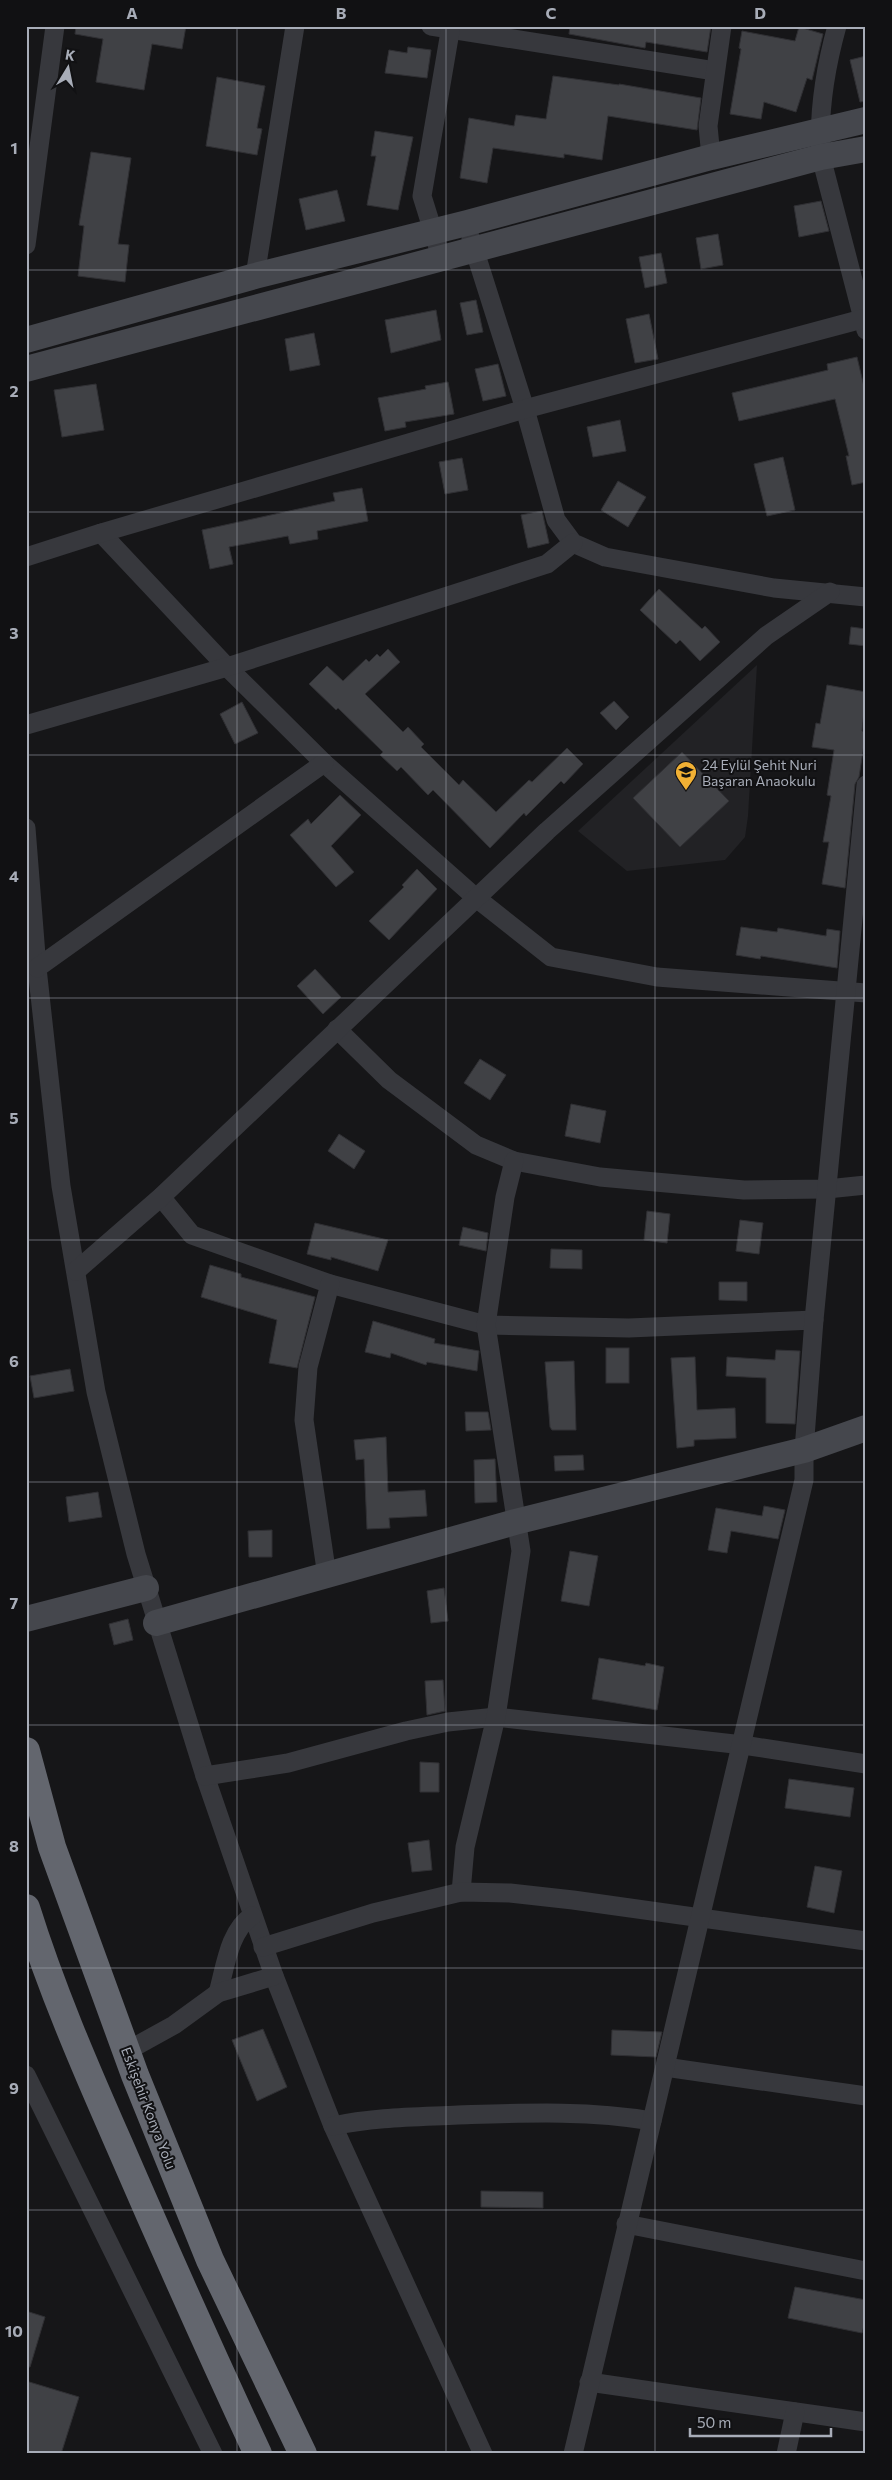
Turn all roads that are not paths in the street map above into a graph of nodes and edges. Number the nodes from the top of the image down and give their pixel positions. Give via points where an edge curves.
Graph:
1 (55, 26) edge
2 (295, 26) edge
3 (431, 26) edge
4 (722, 26) edge
5 (837, 26) edge
6 (450, 28) edge
7 (715, 71) junction
8 (866, 120) edge
9 (819, 130) junction
10 (866, 149) edge
11 (821, 157) junction
12 (710, 158) junction
13 (467, 223) junction
14 (433, 231) junction
15 (26, 246) edge
16 (474, 251) junction
17 (442, 260) junction
18 (255, 276) junction
19 (865, 322) edge
20 (26, 340) edge
21 (26, 369) edge
22 (525, 409) junction
23 (101, 533) junction
24 (573, 544) junction
25 (26, 557) edge
26 (830, 592) junction
27 (866, 598) edge
28 (227, 667) junction
29 (26, 725) edge
30 (324, 764) junction
31 (866, 785) edge
32 (26, 828) edge
33 (475, 897) junction
34 (37, 968) junction
35 (846, 992) junction
36 (866, 993) edge
37 (337, 1029) junction
38 (514, 1161) junction
39 (866, 1185) edge
40 (827, 1189) junction
41 (161, 1197) junction
42 (76, 1271) junction
43 (330, 1284) junction
44 (814, 1320) junction
45 (486, 1325) junction
46 (866, 1428) edge
47 (804, 1450) junction
48 (515, 1522) junction
49 (327, 1576) junction
50 (146, 1588) junction
51 (26, 1619) edge
52 (156, 1623) junction
53 (496, 1717) junction
54 (743, 1745) junction
55 (26, 1751) edge
56 (866, 1764) edge
57 (206, 1776) junction
58 (461, 1892) junction
59 (26, 1908) edge
60 (252, 1916) junction
61 (700, 1918) junction
62 (866, 1941) edge
63 (263, 1947) junction
64 (274, 1976) junction
65 (218, 1993) junction
66 (127, 2051) junction
67 (665, 2068) junction
68 (26, 2075) edge
69 (866, 2096) edge
70 (652, 2121) junction
71 (333, 2126) junction
72 (626, 2224) junction
73 (866, 2271) edge
74 (590, 2382) junction
75 (795, 2412) junction
76 (866, 2422) edge
77 (213, 2454) edge
78 (258, 2454) edge
79 (303, 2454) edge
80 (482, 2454) edge
81 (573, 2454) edge
82 (786, 2454) edge

1 - 15 street
2 - 18 street
3 - 6 street
4 - 7 street
5 - 9 street via 823,89
6 - 7 street
6 - 14 street via 422,196
7 - 12 street via 708,126
8 - 9 main road
9 - 11 street
9 - 12 main road
10 - 11 main road
11 - 16 main road
11 - 19 street
12 - 13 main road
13 - 14 main road
13 - 16 street
14 - 17 street
14 - 18 main road
16 - 17 main road
16 - 22 street
17 - 21 main road
18 - 20 main road
19 - 22 street
22 - 23 street
22 - 24 street via 556,520
23 - 25 street
23 - 28 street
24 - 26 street via 605,557 774,588
24 - 28 street via 547,564
26 - 27 street
26 - 33 street via 766,636
28 - 29 street
28 - 30 street
30 - 33 street
30 - 34 street
31 - 35 street
32 - 34 street
33 - 35 street via 551,957 657,977
33 - 37 street
34 - 42 street via 62,1186
35 - 36 street
35 - 40 street
37 - 38 street via 396,1086 476,1145
37 - 41 street
38 - 40 street via 629,1180 744,1190
38 - 45 street via 505,1197
39 - 40 street
40 - 44 street
41 - 42 street
41 - 43 street via 192,1235
42 - 50 street via 96,1392
43 - 45 street
43 - 49 street via 308,1367 304,1420
44 - 45 street via 630,1328
44 - 47 street
45 - 48 street
46 - 47 main road
47 - 48 main road
47 - 54 street via 804,1480 794,1529
48 - 49 main road
48 - 53 street via 521,1551
49 - 52 main road
50 - 51 main road
50 - 52 street
52 - 57 street
53 - 54 street
53 - 57 street via 448,1722 288,1763
53 - 58 street via 465,1847
54 - 56 street
54 - 61 street
55 - 66 highway, Eskişehir Konya Yolu via 52,1847
57 - 60 street
58 - 61 street via 510,1893
58 - 63 street via 373,1913
59 - 78 highway via 97,2093 186,2300
60 - 63 street
60 - 65 street via 245,1920 235,1935
61 - 62 street
61 - 67 street
63 - 64 street
64 - 65 street
64 - 71 street
65 - 66 street via 174,2025
66 - 79 highway, Eskişehir Konya Yolu via 210,2260
67 - 69 street
67 - 70 street
68 - 77 street
70 - 71 street via 618,2115 526,2112 366,2119
70 - 72 street
71 - 80 street
72 - 73 street
72 - 74 street
74 - 75 street
74 - 81 street
75 - 76 street
75 - 82 street

